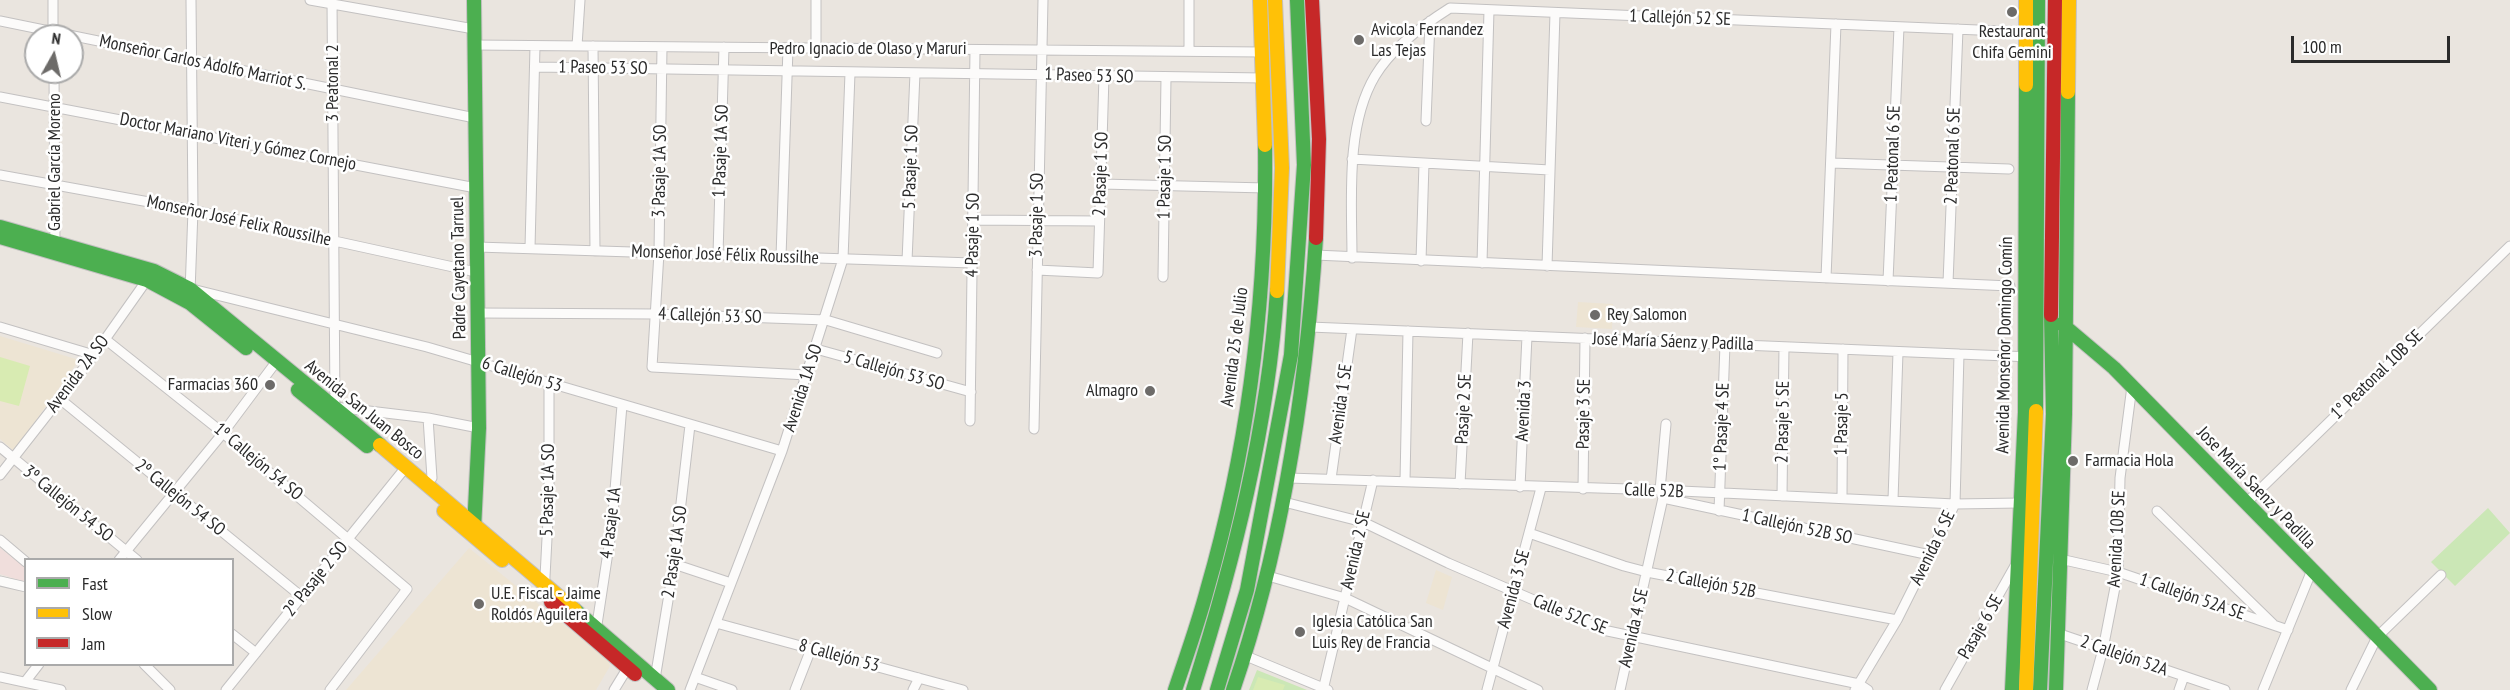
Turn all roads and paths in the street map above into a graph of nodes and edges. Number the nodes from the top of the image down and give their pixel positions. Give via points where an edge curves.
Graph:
1 (53, 0) edge
2 (191, 0) edge
3 (310, 0) edge
4 (474, 0) edge
5 (580, 0) edge
6 (816, 0) edge
7 (1043, 0) edge
8 (1189, 0) edge
9 (1260, 0) edge
10 (1275, 0) edge
11 (1297, 0) edge
12 (1312, 0) edge
13 (2026, 0) edge
14 (2038, 0) edge
15 (2055, 0) edge
16 (2069, 0) edge
17 (332, 2) edge
18 (1489, 10) junction
19 (1555, 13) junction
20 (0, 21) edge
21 (1430, 21) junction
22 (53, 24) edge
23 (1836, 24) junction
24 (24, 27) edge
25 (1899, 27) junction
26 (474, 29) junction
27 (1958, 29) junction
28 (2026, 32) junction
29 (84, 40) edge
30 (474, 45) junction
31 (535, 46) junction
32 (577, 46) junction
33 (593, 46) junction
34 (662, 47) junction
35 (724, 47) junction
36 (788, 48) junction
37 (816, 48) junction
38 (975, 50) junction
39 (1040, 50) junction
40 (1189, 51) junction
41 (1262, 52) junction
42 (2061, 56) junction
43 (191, 60) junction
44 (535, 67) junction
45 (593, 68) junction
46 (661, 69) junction
47 (723, 70) junction
48 (786, 72) junction
49 (850, 73) junction
50 (915, 73) junction
51 (975, 74) junction
52 (1040, 74) junction
53 (1104, 76) junction
54 (1166, 78) junction
55 (1263, 78) junction
56 (54, 84) edge
57 (333, 89) junction
58 (0, 97) edge
59 (2031, 100) junction
60 (54, 106) junction
61 (475, 118) junction
62 (1426, 121) dead end
63 (192, 133) junction
64 (1352, 159) junction
65 (333, 162) junction
66 (1424, 163) junction
67 (1831, 163) junction
68 (1893, 165) junction
69 (1485, 166) junction
70 (1953, 167) junction
71 (2009, 169) dead end
72 (1550, 170) junction
73 (0, 175) edge
74 (1101, 184) junction
75 (55, 185) junction
76 (1165, 185) junction
77 (476, 188) junction
78 (1266, 188) junction
79 (193, 210) junction
80 (973, 220) junction
81 (1036, 220) junction
82 (1100, 220) junction
83 (0, 227) edge
84 (0, 237) edge
85 (335, 242) junction
86 (2510, 246) edge
87 (477, 247) junction
88 (55, 248) junction
89 (530, 249) junction
90 (595, 250) junction
91 (659, 253) junction
92 (718, 255) junction
93 (1315, 255) junction
94 (781, 257) junction
95 (1352, 258) junction
96 (843, 259) junction
97 (907, 261) junction
98 (1421, 261) junction
99 (973, 263) junction
100 (1482, 263) junction
101 (1547, 266) junction
102 (1037, 270) junction
103 (476, 272) junction
104 (151, 275) junction
105 (1163, 277) dead end
106 (1826, 278) junction
107 (1888, 281) junction
108 (1948, 283) junction
109 (2010, 286) dead end
110 (190, 296) junction
111 (478, 313) junction
112 (657, 314) junction
113 (826, 320) junction
114 (2051, 320) junction
115 (336, 324) junction
116 (2065, 325) junction
117 (0, 327) edge
118 (1310, 327) junction
119 (1352, 329) junction
120 (1408, 331) junction
121 (1468, 333) junction
122 (1527, 336) junction
123 (1585, 338) junction
124 (105, 339) junction
125 (1725, 344) junction
126 (1784, 347) junction
127 (816, 349) junction
128 (1843, 349) junction
129 (1898, 352) junction
130 (937, 353) dead end
131 (1959, 354) junction
132 (94, 355) junction
133 (1291, 356) junction
134 (2031, 357) junction
135 (478, 362) junction
136 (274, 365) junction
137 (807, 375) junction
138 (549, 384) junction
139 (2132, 387) junction
140 (971, 392) junction
141 (60, 399) junction
142 (1299, 404) junction
143 (622, 405) junction
144 (331, 410) junction
145 (428, 418) junction
146 (970, 421) dead end
147 (690, 424) junction
148 (1666, 424) dead end
149 (479, 428) junction
150 (1034, 429) dead end
151 (223, 432) junction
152 (0, 447) edge
153 (782, 451) junction
154 (13, 458) junction
155 (404, 471) junction
156 (0, 475) edge
157 (432, 478) dead end
158 (1288, 478) junction
159 (1331, 479) junction
160 (1373, 480) junction
161 (1405, 481) junction
162 (1460, 484) junction
163 (1520, 487) junction
164 (1541, 488) junction
165 (1583, 489) junction
166 (173, 493) junction
167 (1662, 494) junction
168 (1720, 494) junction
169 (1782, 496) junction
170 (1842, 498) junction
171 (1893, 500) junction
172 (1284, 502) junction
173 (2020, 503) junction
174 (1955, 504) junction
175 (2245, 504) junction
176 (1719, 511) junction
177 (2157, 511) dead end
178 (1363, 522) junction
179 (474, 529) junction
180 (1529, 533) junction
181 (348, 539) junction
182 (0, 540) edge
183 (125, 551) junction
184 (1930, 555) junction
185 (120, 558) edge
186 (134, 558) edge
187 (2060, 559) junction
188 (24, 560) edge
189 (2017, 563) junction
190 (674, 564) junction
191 (2312, 570) junction
192 (1647, 572) junction
193 (2118, 572) junction
194 (2441, 575) dead end
195 (1268, 576) junction
196 (0, 581) edge
197 (731, 583) junction
198 (24, 587) edge
199 (544, 591) junction
200 (1513, 592) junction
201 (302, 597) junction
202 (1345, 598) junction
203 (1897, 620) junction
204 (716, 623) junction
205 (2275, 626) junction
206 (2288, 630) junction
207 (2057, 633) junction
208 (596, 634) junction
209 (234, 636) edge
210 (2377, 637) junction
211 (1632, 638) junction
212 (811, 649) junction
213 (2103, 649) junction
214 (256, 653) junction
215 (1246, 656) junction
216 (630, 664) junction
217 (37, 666) edge
218 (146, 666) edge
219 (1493, 667) junction
220 (2184, 676) junction
221 (0, 677) edge
222 (695, 677) junction
223 (919, 678) junction
224 (25, 682) junction
225 (655, 684) edge
226 (1857, 687) edge
227 (1193, 689) edge
228 (1325, 689) edge
229 (61, 690) edge
230 (170, 690) edge
231 (226, 690) edge
232 (330, 690) edge
233 (614, 690) edge
234 (668, 690) edge
235 (690, 690) edge
236 (732, 690) edge
237 (795, 690) edge
238 (913, 690) edge
239 (963, 690) edge
240 (1175, 690) edge
241 (1217, 690) edge
242 (1233, 690) edge
243 (1487, 690) edge
244 (1538, 690) edge
245 (1620, 690) edge
246 (1868, 690) edge
247 (1945, 690) edge
248 (2012, 690) edge
249 (2026, 690) edge
250 (2040, 690) edge
251 (2056, 690) edge
252 (2092, 690) edge
253 (2179, 690) edge
254 (2225, 690) edge
255 (2263, 690) edge
256 (2351, 690) edge
257 (2430, 690) edge

1 - 22 street
2 - 43 street
3 - 17 street
4 - 26 main road, Padre Cayetano Tarruel
5 - 32 street
6 - 37 street
7 - 39 street, 3 Pasaje 1 SO
8 - 40 street
9 - 41 main road, Avenida 25 de Julio
10 - 227 main road, Avenida 25 de Julio via 1282,168 1279,273 1269,372 1251,481 1226,584
11 - 133 main road via 1304,165
12 - 93 main road via 1319,158
13 - 28 main road, Avenida Monseñor Domingo Comín
14 - 59 main road, Avenida Monseñor Domingo Comín
15 - 42 main road
16 - 42 main road
17 - 26 street
17 - 57 street, 3 Peatonal 2
18 - 19 street, 1 Callejón 52 SE
18 - 21 street, 1 Callejón 52 SE via 1449,8
18 - 69 street
19 - 23 street, 1 Callejón 52 SE
19 - 72 street
20 - 24 street, Monseñor Carlos Adolfo Marriot S.
21 - 62 street
21 - 64 street, 1 Callejón 52 SE via 1375,76 1362,111
23 - 25 street, 1 Callejón 52 SE
23 - 67 street
25 - 27 street, 1 Callejón 52 SE
25 - 68 street, 1 Peatonal 6 SE
26 - 30 main road, Padre Cayetano Tarruel
27 - 28 street, 1 Callejón 52 SE
27 - 70 street, 2 Peatonal 6 SE
28 - 59 main road, Avenida Monseñor Domingo Comín
29 - 43 street, Monseñor Carlos Adolfo Marriot S.
30 - 31 street, Pedro Ignacio de Olaso y Maruri
30 - 61 main road, Padre Cayetano Tarruel
31 - 32 street, Pedro Ignacio de Olaso y Maruri
31 - 44 street
32 - 33 street, Pedro Ignacio de Olaso y Maruri
33 - 34 street, Pedro Ignacio de Olaso y Maruri
33 - 45 street
34 - 35 street, Pedro Ignacio de Olaso y Maruri
34 - 46 street, 3 Pasaje 1A SO
35 - 36 street, Pedro Ignacio de Olaso y Maruri
35 - 47 street, 1 Pasaje 1A SO
36 - 37 street, Pedro Ignacio de Olaso y Maruri
36 - 48 street
37 - 38 street, Pedro Ignacio de Olaso y Maruri
38 - 39 street, Pedro Ignacio de Olaso y Maruri
38 - 51 street, 4 Pasaje 1 SO
39 - 40 street, Pedro Ignacio de Olaso y Maruri
39 - 52 street, 3 Pasaje 1 SO
40 - 41 street, Pedro Ignacio de Olaso y Maruri
41 - 55 main road, Avenida 25 de Julio
42 - 114 main road
42 - 116 main road
43 - 57 street, Monseñor Carlos Adolfo Marriot S.
43 - 63 street
44 - 45 street, 1 Paseo 53 SO
44 - 89 street
45 - 46 street, 1 Paseo 53 SO
45 - 90 street
46 - 47 street, 1 Paseo 53 SO
46 - 91 street, 3 Pasaje 1A SO
47 - 48 street, 1 Paseo 53 SO
47 - 92 street, 1 Pasaje 1A SO
48 - 49 street, 1 Paseo 53 SO
48 - 94 street
49 - 50 street, 1 Paseo 53 SO
49 - 96 street, Avenida 1A SO
50 - 51 street, 1 Paseo 53 SO
50 - 97 street, 5 Pasaje 1 SO
51 - 52 street, 1 Paseo 53 SO
51 - 80 street, 4 Pasaje 1 SO
52 - 53 street, 1 Paseo 53 SO
52 - 81 street, 3 Pasaje 1 SO
53 - 54 street, 1 Paseo 53 SO
53 - 74 street, 2 Pasaje 1 SO
54 - 55 street, 1 Paseo 53 SO
54 - 76 street, 1 Pasaje 1 SO
55 - 78 main road, Avenida 25 de Julio
56 - 60 street, Gabriel García Moreno
57 - 61 street, Monseñor Carlos Adolfo Marriot S.
57 - 65 street, 3 Peatonal 2
58 - 60 street, Doctor Mariano Viteri y Gómez Cornejo
59 - 134 main road, Avenida Monseñor Domingo Comín
60 - 63 street, Doctor Mariano Viteri y Gómez Cornejo
60 - 75 street, Gabriel García Moreno
61 - 77 main road, Padre Cayetano Tarruel
63 - 65 street, Doctor Mariano Viteri y Gómez Cornejo
63 - 79 street
64 - 66 street
64 - 95 street, 1 Callejón 52 SE
65 - 77 street, Doctor Mariano Viteri y Gómez Cornejo
65 - 85 street, 3 Peatonal 2
66 - 69 street
66 - 98 street
67 - 68 street
67 - 106 street
68 - 70 street
68 - 107 street, 1 Peatonal 6 SE
69 - 72 street
69 - 100 street
70 - 71 street
70 - 108 street, 2 Peatonal 6 SE
72 - 101 street
73 - 75 street, Monseñor José Felix Roussilhe
74 - 76 street
74 - 82 street, 2 Pasaje 1 SO
75 - 79 street, Monseñor José Felix Roussilhe
75 - 88 street, Gabriel García Moreno
76 - 78 street
76 - 105 street, 1 Pasaje 1 SO
77 - 87 main road, Padre Cayetano Tarruel
78 - 240 main road, Avenida 25 de Julio via 1262,286 1234,478 1211,579
79 - 85 street, Monseñor José Felix Roussilhe
79 - 110 street
80 - 81 street
80 - 99 street, 4 Pasaje 1 SO
81 - 82 street
81 - 102 street, 3 Pasaje 1 SO
82 - 102 street, 2 Pasaje 1 SO via 1098,273
83 - 88 main road, Avenida San Juan Bosco
84 - 88 main road, Avenida San Juan Bosco
85 - 103 street, Monseñor José Felix Roussilhe
85 - 115 street, 3 Peatonal 2
86 - 175 street, 1° Peatonal 10B SE
87 - 89 street, Monseñor José Félix Roussilhe
87 - 103 main road, Padre Cayetano Tarruel
88 - 104 main road, Avenida San Juan Bosco
89 - 90 street, Monseñor José Félix Roussilhe
90 - 91 street, Monseñor José Félix Roussilhe
91 - 92 street, Monseñor José Félix Roussilhe
91 - 112 street, 3 Pasaje 1A SO
92 - 94 street, Monseñor José Félix Roussilhe
93 - 95 street
93 - 118 main road
94 - 96 street, Monseñor José Félix Roussilhe
95 - 98 street
96 - 97 street, Monseñor José Félix Roussilhe
96 - 113 street, Avenida 1A SO
97 - 99 street, Monseñor José Félix Roussilhe
98 - 100 street
99 - 140 street, 4 Pasaje 1 SO
100 - 101 street
101 - 106 street
102 - 150 street, 3 Pasaje 1 SO
103 - 111 main road, Padre Cayetano Tarruel
104 - 110 main road, Avenida San Juan Bosco
104 - 124 street, Avenida 2A SO
106 - 107 street
107 - 108 street
108 - 109 street
110 - 115 street, 6 Callejón 53
110 - 136 main road, Avenida San Juan Bosco
111 - 112 street, 4 Callejón 53 SO
111 - 135 main road, Padre Cayetano Tarruel
112 - 113 street, 4 Callejón 53 SO
112 - 137 street, 3 Pasaje 1A SO via 652,367
113 - 127 street, Avenida 1A SO
113 - 130 street, 4 Callejón 53 SO
114 - 116 main road, Jose María Saenz y Padilla
114 - 250 main road via 2053,414
115 - 135 street, 6 Callejón 53
115 - 144 street, 3 Peatonal 2
116 - 139 main road, Jose María Saenz y Padilla
116 - 187 main road
117 - 132 street
118 - 119 street, José María Sáenz y Padilla
118 - 142 main road
119 - 120 street, José María Sáenz y Padilla
119 - 159 street, Avenida 1 SE
120 - 121 street, José María Sáenz y Padilla
120 - 161 street
121 - 122 street, José María Sáenz y Padilla
121 - 162 street, Pasaje 2 SE
122 - 123 street, José María Sáenz y Padilla
122 - 163 street, Avenida 3
123 - 125 street, José María Sáenz y Padilla
123 - 165 street, Pasaje 3 SE
124 - 132 street, Avenida 2A SO
124 - 151 street, 1º Callejón 54 SO
125 - 126 street, José María Sáenz y Padilla
125 - 168 street, 1° Pasaje 4 SE
126 - 128 street, José María Sáenz y Padilla
126 - 169 street, 2 Pasaje 5 SE
127 - 137 street, Avenida 1A SO
127 - 140 street, 5 Callejón 53 SO
128 - 129 street, José María Sáenz y Padilla
128 - 170 street, 1 Pasaje 5
129 - 131 street, José María Sáenz y Padilla
129 - 171 street
131 - 134 street, José María Sáenz y Padilla
131 - 174 street, Avenida 6 SE
132 - 141 street, Avenida 2A SO
133 - 142 main road
133 - 241 main road via 1247,590
134 - 173 main road, Avenida Monseñor Domingo Comín
134 - 249 main road, Avenida Monseñor Domingo Comín via 2036,413
135 - 138 street, 6 Callejón 53
135 - 149 main road, Padre Cayetano Tarruel
136 - 144 main road, Avenida San Juan Bosco
136 - 151 street
137 - 153 street, Avenida 1A SO
138 - 143 street, 6 Callejón 53
138 - 199 street, 5 Pasaje 1A SO
139 - 175 main road, Jose María Saenz y Padilla
139 - 193 street, Avenida 10B SE via 2120,478
140 - 146 street, 4 Pasaje 1 SO
141 - 154 street, Avenida 2A SO
141 - 166 street, 2º Callejón 54 SO
142 - 158 main road
143 - 147 street, 6 Callejón 53
143 - 208 street, 4 Pasaje 1A via 612,526
144 - 145 street
144 - 155 main road, Avenida San Juan Bosco
145 - 149 street
145 - 157 street
147 - 153 street, 6 Callejón 53
147 - 190 street, 2 Pasaje 1A SO
148 - 167 street, Avenida 4 SE
149 - 179 main road, Padre Cayetano Tarruel
151 - 166 street
151 - 181 street, 1º Callejón 54 SO
152 - 154 street, 3º Callejón 54 SO
153 - 197 street, Avenida 1A SO
154 - 156 street, Avenida 2A SO
154 - 183 street, 3º Callejón 54 SO
155 - 179 main road, Avenida San Juan Bosco
155 - 181 street, 2º Pasaje 2 SO
158 - 159 street, Calle 52B
158 - 172 main road
159 - 160 street, Calle 52B
160 - 161 street, Calle 52B
160 - 178 street, Avenida 2 SE
161 - 162 street, Calle 52B
162 - 163 street, Calle 52B
163 - 164 street, Calle 52B
164 - 165 street, Calle 52B
164 - 180 street, Avenida 3 SE
165 - 167 street, Calle 52B
166 - 183 street
166 - 201 street, 2º Callejón 54 SO
167 - 168 street, Calle 52B
167 - 176 street, 1 Callejón 52B SO
167 - 192 street, Avenida 4 SE
168 - 169 street, Calle 52B
168 - 176 street, 1° Pasaje 4 SE
169 - 170 street, Calle 52B
170 - 171 street, Calle 52B
171 - 174 street, Calle 52B
172 - 178 street, Calle 52C SE
172 - 195 main road
173 - 174 street, Calle 52B
173 - 189 main road, Avenida Monseñor Domingo Comín
174 - 184 street, Avenida 6 SE
175 - 191 main road, Jose María Saenz y Padilla
176 - 184 street, 1 Callejón 52B SO
177 - 205 street
178 - 200 street, Calle 52C SE
178 - 202 street, Avenida 2 SE
179 - 199 main road, Avenida San Juan Bosco
180 - 192 street, 2 Callejón 52B
180 - 200 street, Avenida 3 SE
181 - 201 street, 2º Pasaje 2 SO
181 - 232 street, 1º Callejón 54 SO via 407,589
182 - 188 street
183 - 185 street
183 - 186 street, 3º Callejón 54 SO
184 - 203 street, Avenida 6 SE
187 - 193 street, 1 Callejón 52A SE
187 - 207 main road
189 - 247 street, Pasaje 6 SE
189 - 248 main road, Avenida Monseñor Domingo Comín
190 - 197 street
190 - 225 street, 2 Pasaje 1A SO
191 - 206 street
191 - 210 main road, Jose María Saenz y Padilla
192 - 203 street, 2 Callejón 52B
192 - 211 street, Avenida 4 SE
193 - 205 street, 1 Callejón 52A SE
193 - 213 street, Avenida 10B SE
194 - 210 street
195 - 202 street
195 - 215 main road
196 - 198 street
197 - 204 street, Avenida 1A SO
199 - 208 main road, Avenida San Juan Bosco
200 - 211 street, Calle 52C SE
200 - 219 street, Avenida 3 SE
201 - 214 street, 2º Pasaje 2 SO
202 - 219 street
202 - 228 street, Avenida 2 SE
203 - 226 street, Avenida 6 SE
204 - 212 street, 8 Callejón 53
204 - 222 street, Avenida 1A SO
205 - 206 street, 1 Callejón 52A SE
206 - 255 street
207 - 213 street, 2 Callejón 52A
207 - 251 main road
208 - 216 main road, Avenida San Juan Bosco
209 - 214 street
210 - 256 street
210 - 257 main road, Jose María Saenz y Padilla
211 - 226 street, Calle 52C SE
211 - 245 street, Avenida 4 SE
212 - 223 street, 8 Callejón 53
212 - 237 street
213 - 220 street, 2 Callejón 52A
213 - 252 street, Avenida 10B SE
214 - 231 street, 2º Pasaje 2 SO
215 - 228 street
215 - 242 main road
216 - 225 main road, Avenida San Juan Bosco
216 - 233 street
217 - 224 street
218 - 230 street
219 - 243 street, Avenida 3 SE
219 - 244 street
220 - 253 street
220 - 254 street, 2 Callejón 52A
221 - 224 street
222 - 235 street, Avenida 1A SO
222 - 236 street
223 - 238 street
223 - 239 street, 8 Callejón 53
224 - 229 street
225 - 234 main road, Avenida San Juan Bosco
226 - 246 street, Calle 52C SE

